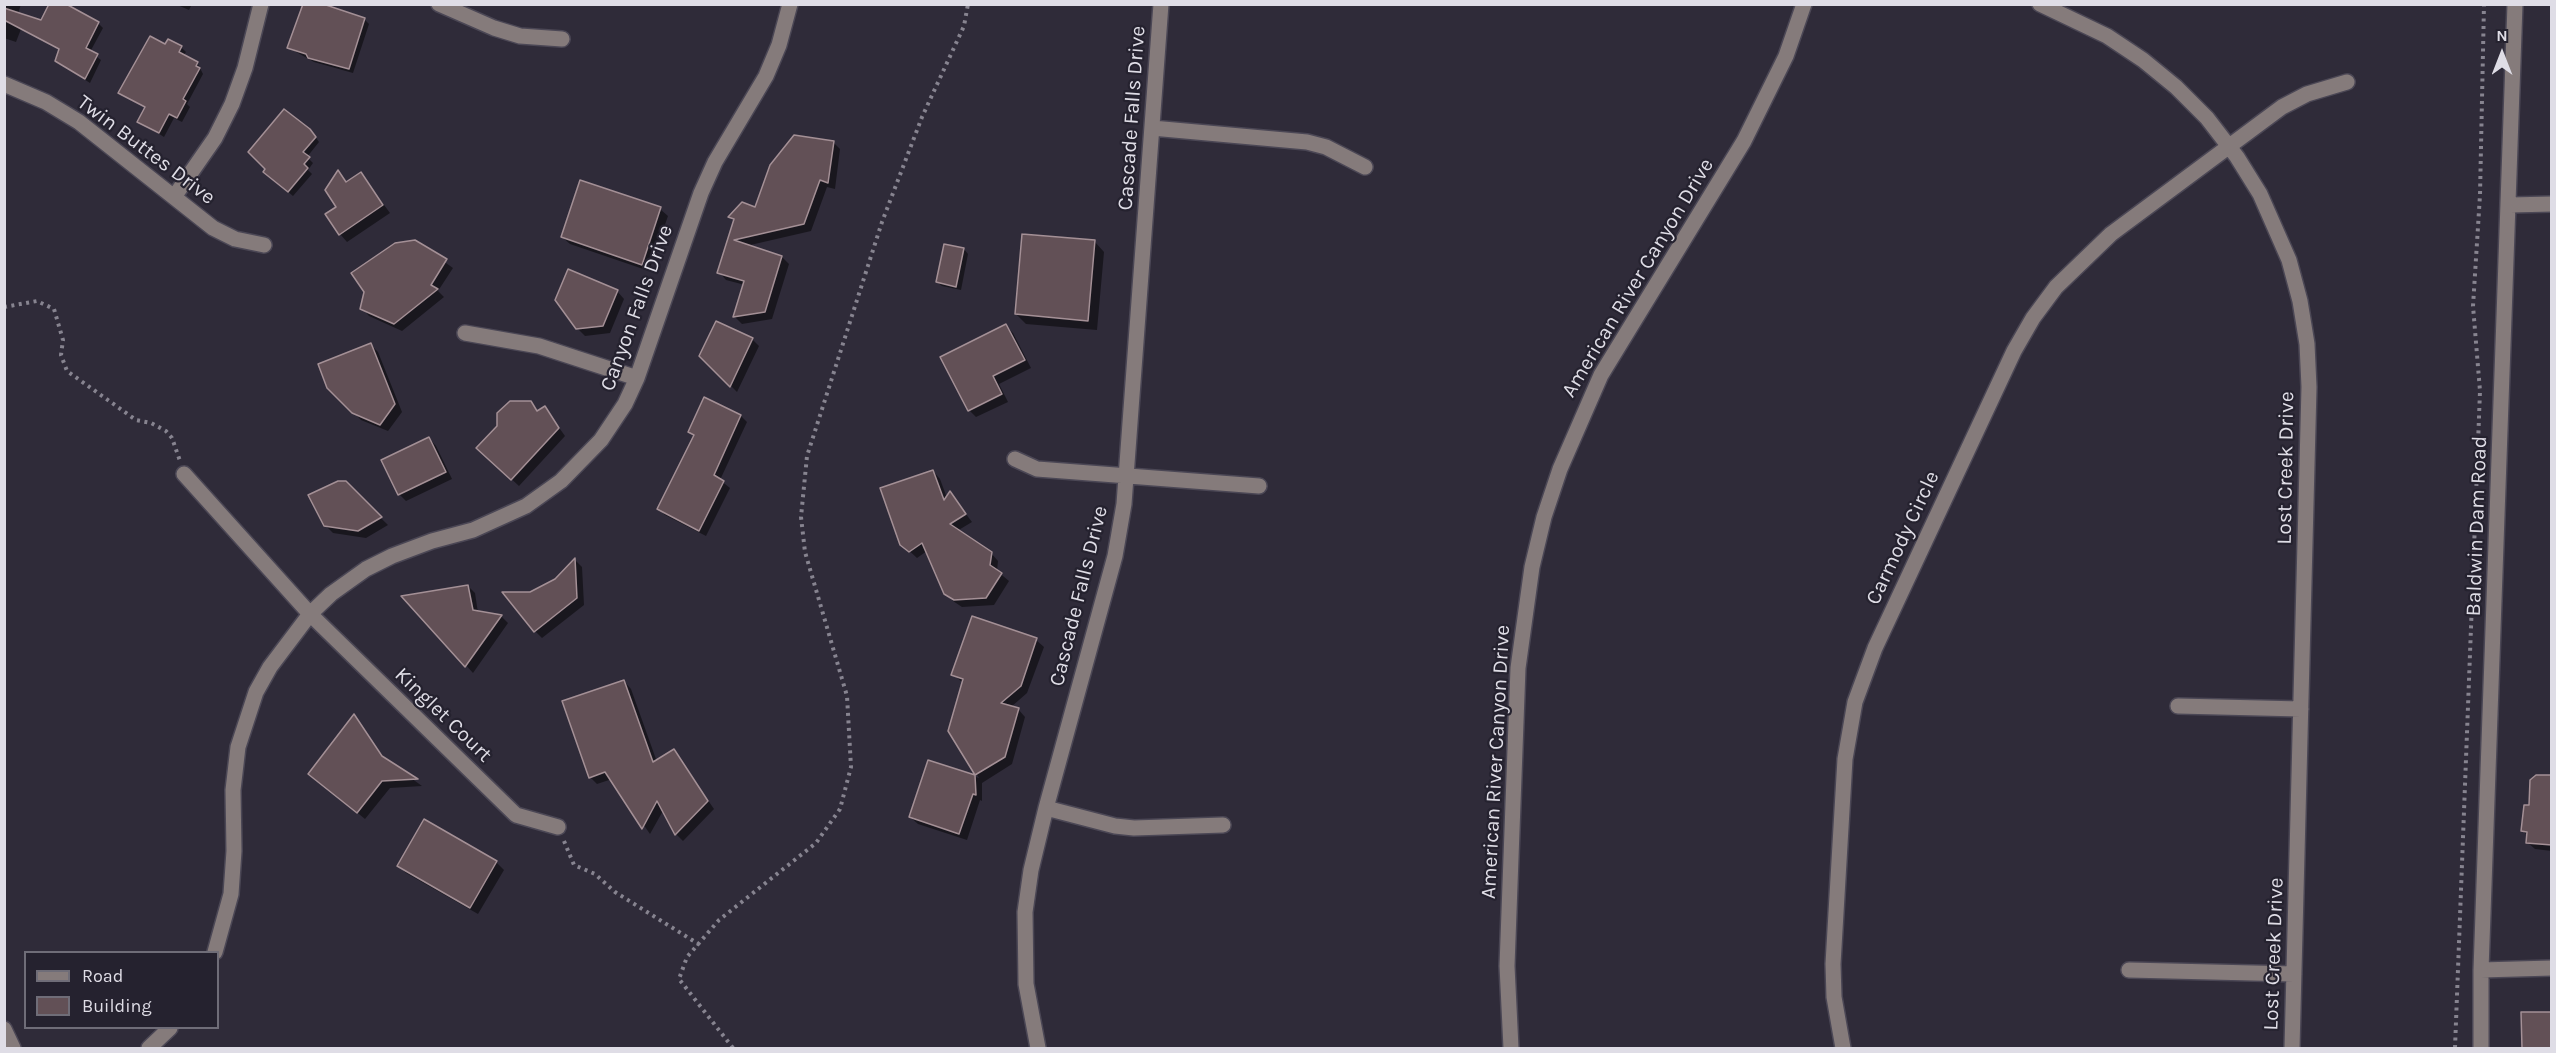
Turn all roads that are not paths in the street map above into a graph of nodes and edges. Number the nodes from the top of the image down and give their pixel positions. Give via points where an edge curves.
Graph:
1 (261, 4) edge
2 (439, 4) edge
3 (790, 4) edge
4 (1161, 4) edge
5 (1804, 4) edge
6 (2040, 4) edge
7 (2515, 4) edge
8 (2058, 8) edge
9 (562, 39) dead end
10 (2347, 82) dead end
11 (4, 84) edge
12 (1152, 128) junction
13 (2229, 146) junction
14 (1365, 167) dead end
15 (174, 197) junction
16 (2552, 204) edge
17 (2510, 205) junction
18 (264, 244) dead end
19 (465, 333) dead end
20 (637, 378) junction
21 (1015, 459) dead end
22 (184, 474) road end
23 (1127, 476) junction
24 (1259, 486) dead end
25 (310, 614) junction
26 (2178, 706) dead end
27 (2301, 709) junction
28 (1046, 808) junction
29 (1223, 825) dead end
30 (558, 827) road end
31 (215, 951) edge
32 (2552, 968) edge
33 (2129, 970) dead end
34 (2481, 970) junction
35 (2294, 974) junction
36 (4, 1029) edge
37 (169, 1029) edge
38 (12, 1048) edge
39 (149, 1048) edge
40 (1038, 1048) edge
41 (1511, 1048) edge
42 (1843, 1048) edge
43 (2292, 1048) edge
44 (2481, 1048) edge

1 - 15 street via 232,104 215,138
2 - 9 street via 520,36
3 - 20 street, Canyon Falls Drive via 766,76 701,193
4 - 12 street, Cascade Falls Drive
5 - 41 street, American River Canyon Drive via 1786,56 1744,141 1601,375 1579,421 1544,517 1525,607 1518,668 1508,966
6 - 8 street, Lost Creek Drive
7 - 17 street, Baldwin Dam Road
8 - 13 street, Lost Creek Drive via 2143,60 2176,87
10 - 13 street, Carmody Circle via 2307,94 2282,107
11 - 15 street, Twin Buttes Drive via 79,122
12 - 14 street via 1307,142
12 - 23 street, Cascade Falls Drive
13 - 27 street, Lost Creek Drive via 2260,194 2285,250 2307,344 2310,387
13 - 42 street, Carmody Circle via 2103,240 2056,287 2033,318 1875,648 1855,702 1845,759 1833,964
15 - 18 street, Twin Buttes Drive via 228,236
16 - 17 street
17 - 34 street, Baldwin Dam Road
19 - 20 street via 539,346
20 - 25 street, Canyon Falls Drive via 601,440 561,481 500,519 383,560 331,594
21 - 23 street via 1036,469
22 - 25 street, Kinglet Court
23 - 24 street
23 - 28 street, Cascade Falls Drive via 1115,556
25 - 30 street, Kinglet Court via 516,815
25 - 31 street, Canyon Falls Drive via 270,667 238,747 231,894
26 - 27 street
27 - 35 street, Lost Creek Drive
28 - 29 street via 1124,827
28 - 40 street, Cascade Falls Drive via 1030,870 1025,923 1026,984
32 - 34 street
33 - 35 street
34 - 44 street, Baldwin Dam Road
35 - 43 street, Lost Creek Drive
36 - 38 street
37 - 39 street

